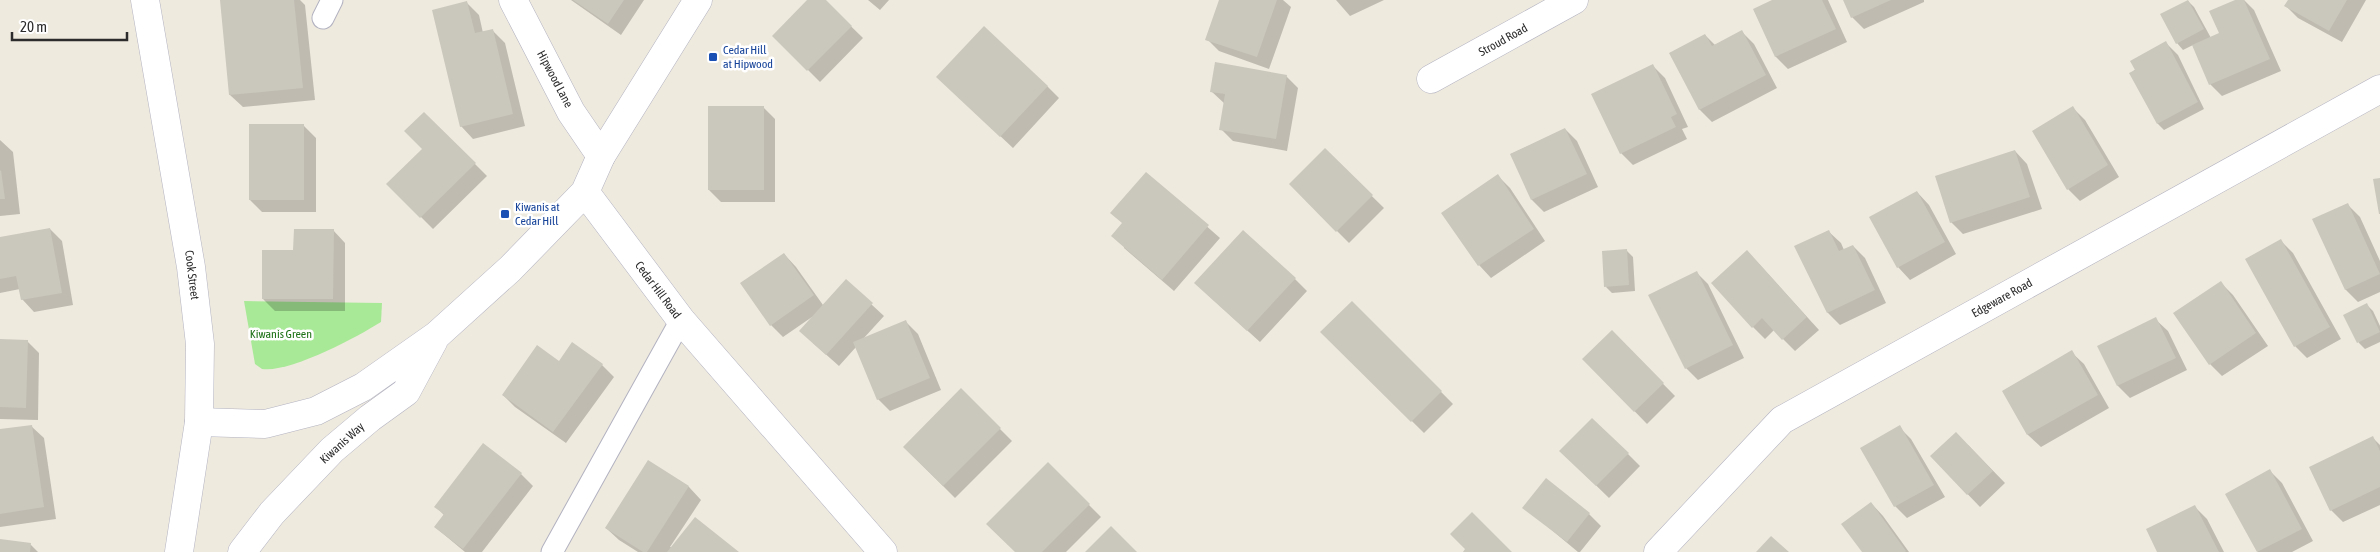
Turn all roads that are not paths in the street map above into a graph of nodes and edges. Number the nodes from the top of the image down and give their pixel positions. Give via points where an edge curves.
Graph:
1 (145, 0) edge
2 (513, 0) edge
3 (698, 0) edge
4 (1574, 0) edge
5 (1431, 79) dead end
6 (2380, 89) edge
7 (601, 156) junction
8 (585, 192) junction
9 (681, 320) junction
10 (437, 334) junction
11 (199, 422) junction
12 (179, 552) edge
13 (242, 552) edge
14 (552, 552) edge
15 (883, 552) edge
16 (1658, 552) edge

1 - 11 street, Cook Street via 192,267 200,344
2 - 7 street, Hipwood Lane via 571,112
3 - 7 street
4 - 5 street, Stroud Road
6 - 16 street, Edgeware Road via 1782,420
7 - 8 street
8 - 9 street, Cedar Hill Road
8 - 10 street, Kiwanis Way via 510,269
9 - 14 lane
9 - 15 street, Cedar Hill Road
10 - 11 street, Kiwanis Way via 363,387 316,411 265,424
10 - 13 street, Kiwanis Way via 406,392 332,450 272,513
11 - 12 street, Cook Street

